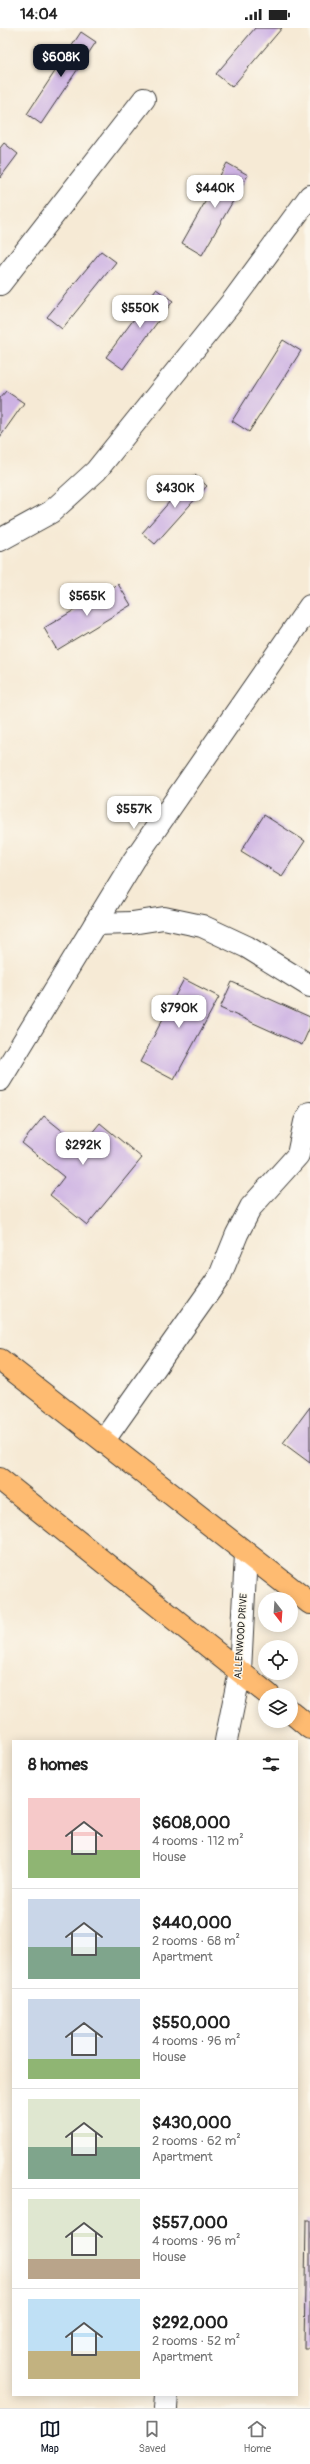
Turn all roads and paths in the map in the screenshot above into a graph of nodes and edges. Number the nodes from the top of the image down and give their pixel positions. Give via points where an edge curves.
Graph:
1 (144, 99) dead end
2 (310, 196) edge
3 (0, 284) edge
4 (0, 540) edge
5 (310, 606) edge
6 (95, 924) junction
7 (310, 986) edge
8 (0, 1080) edge
9 (310, 1113) edge
10 (0, 1360) edge
11 (104, 1440) junction
12 (0, 1479) edge
13 (246, 1554) junction
14 (310, 1603) edge
15 (240, 1671) junction
16 (261, 1688) edge
17 (298, 1718) edge
18 (310, 1728) edge
19 (226, 1740) edge
20 (167, 2396) edge
21 (166, 2408) edge

1 - 3 street
2 - 4 street via 232,302 96,471 51,512
5 - 6 street via 134,860
6 - 7 street via 132,923 164,918 202,926 247,947
6 - 8 street
9 - 11 street via 305,1122 298,1155 251,1207 220,1276
10 - 11 main road
11 - 13 main road
12 - 15 main road
13 - 14 main road
13 - 15 street, ALLENWOOD DRIVE
15 - 16 main road
15 - 19 street, ALLENWOOD DRIVE
17 - 18 main road
20 - 21 street

